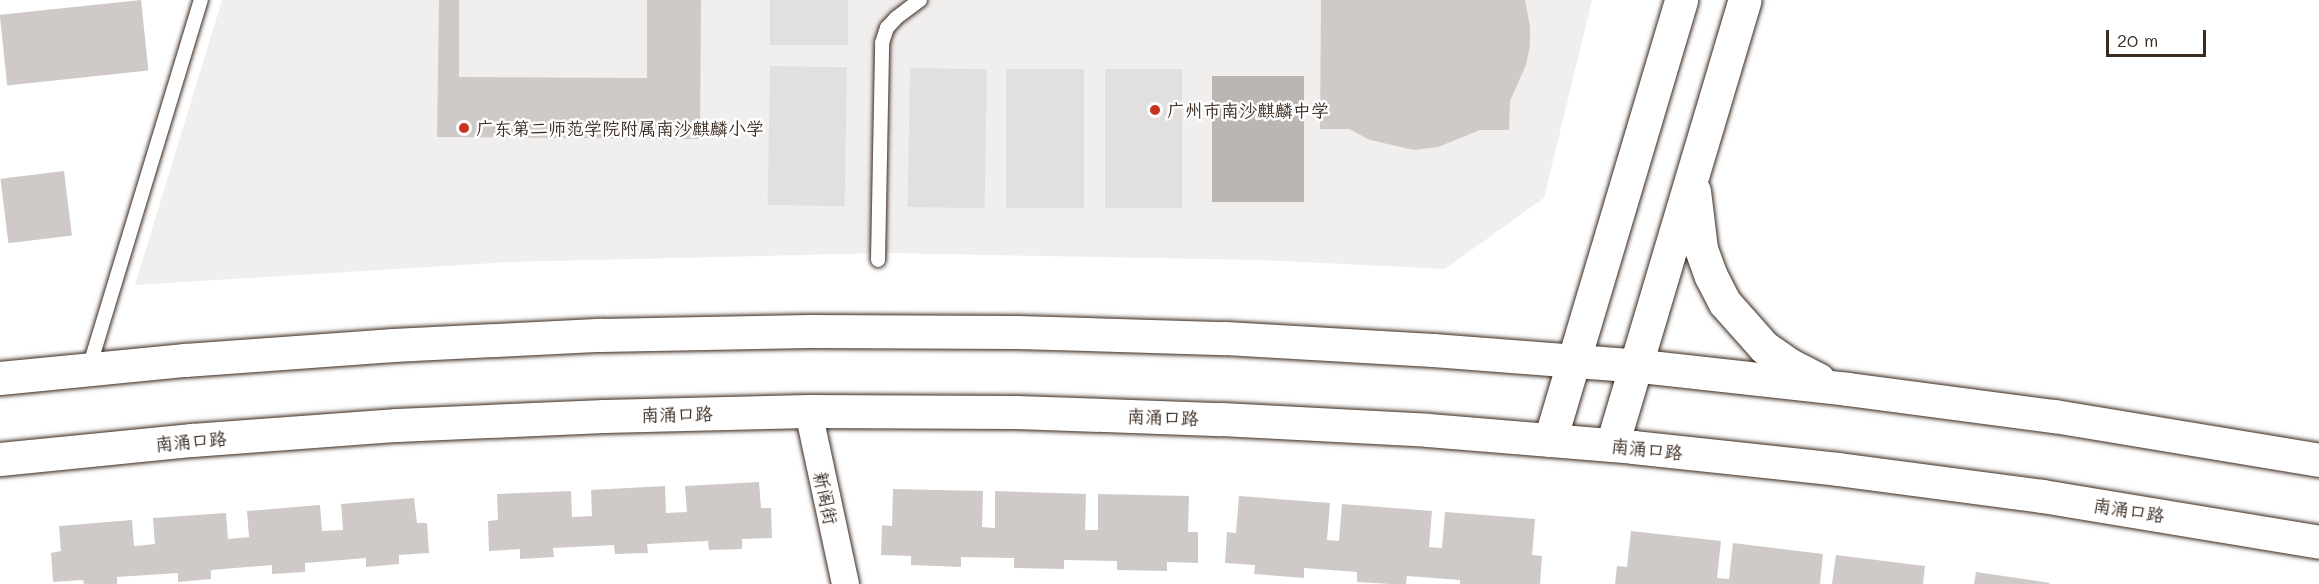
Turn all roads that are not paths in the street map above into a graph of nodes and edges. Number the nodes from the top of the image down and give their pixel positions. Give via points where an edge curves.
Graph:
1 (201, 0) edge
2 (920, 0) edge
3 (1682, 0) edge
4 (1745, 0) edge
5 (1697, 161) junction
6 (878, 260) dead end
7 (1574, 361) junction
8 (1636, 366) junction
9 (89, 369) junction
10 (0, 378) edge
11 (1872, 392) junction
12 (808, 411) junction
13 (1550, 440) junction
14 (1612, 446) junction
15 (0, 459) edge
16 (2319, 460) edge
17 (2319, 542) edge
18 (845, 584) edge

1 - 9 lane
2 - 6 lane via 887,28 882,43
3 - 7 main road
4 - 5 main road
5 - 8 main road
5 - 11 main road via 1694,200 1701,249 1725,303 1764,347 1788,364 1815,378
7 - 8 main road
7 - 9 main road via 1225,338 809,331 393,345
7 - 13 main road
8 - 11 main road
8 - 14 main road
9 - 10 main road
11 - 16 main road via 2054,416
12 - 13 main road, 南涌口路 via 1221,418
12 - 15 main road, 南涌口路 via 397,425
12 - 18 street, 新阁街
13 - 14 main road, 南涌口路
14 - 17 main road, 南涌口路 via 1838,469 2042,496

